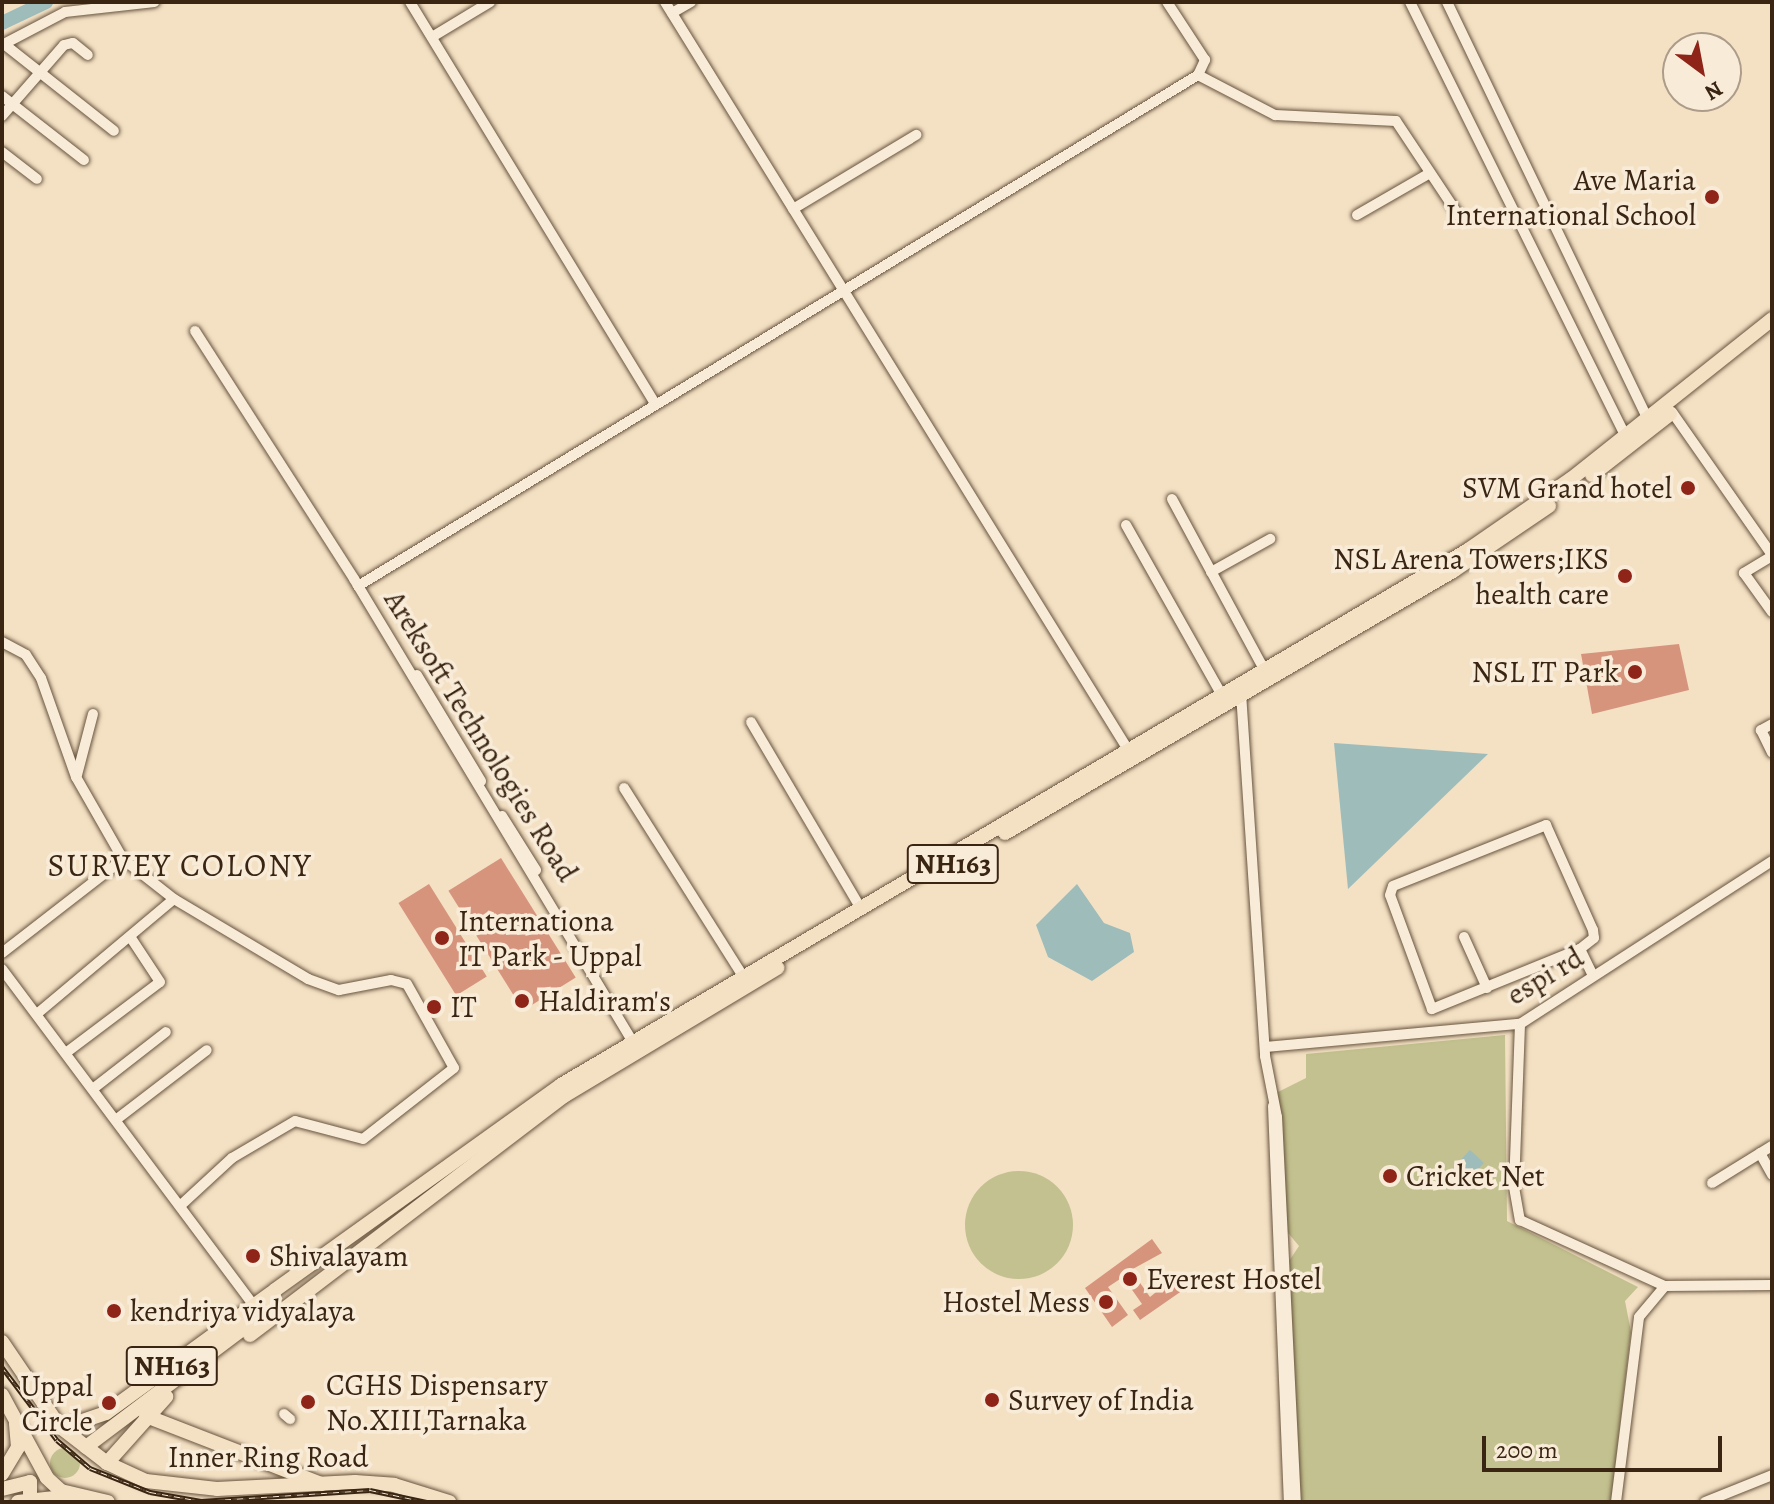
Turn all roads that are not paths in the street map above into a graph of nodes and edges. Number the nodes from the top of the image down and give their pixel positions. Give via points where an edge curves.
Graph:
1 (154, 2) edge
2 (410, 2) edge
3 (490, 2) edge
4 (665, 2) edge
5 (691, 2) edge
6 (1167, 2) edge
7 (1410, 2) edge
8 (1447, 2) edge
9 (672, 13) junction
10 (432, 37) junction
11 (3, 45) edge
12 (88, 55) dead end
13 (39, 70) junction
14 (1198, 75) junction
15 (2, 96) edge
16 (12, 104) junction
17 (2, 116) edge
18 (114, 131) dead end
19 (916, 135) dead end
20 (2, 152) edge
21 (84, 160) dead end
22 (1430, 173) junction
23 (37, 179) dead end
24 (793, 209) junction
25 (1357, 215) dead end
26 (1459, 216) dead end
27 (845, 293) junction
28 (1772, 319) edge
29 (1772, 330) edge
30 (195, 331) dead end
31 (655, 404) junction
32 (1672, 412) junction
33 (1648, 419) junction
34 (1625, 436) junction
35 (1567, 487) junction
36 (1172, 499) dead end
37 (1126, 525) dead end
38 (1270, 539) dead end
39 (1772, 555) edge
40 (1211, 572) junction
41 (358, 586) junction
42 (1772, 612) edge
43 (2, 642) edge
44 (1263, 667) junction
45 (1239, 688) junction
46 (1220, 692) junction
47 (93, 714) dead end
48 (751, 722) dead end
49 (1772, 724) edge
50 (1130, 753) junction
51 (1772, 753) edge
52 (76, 777) junction
53 (624, 788) dead end
54 (123, 859) junction
55 (1772, 861) edge
56 (174, 899) junction
57 (861, 909) junction
58 (1464, 937) dead end
59 (131, 938) junction
60 (1580, 949) junction
61 (2, 953) edge
62 (2, 969) edge
63 (743, 976) junction
64 (1593, 976) junction
65 (1487, 988) junction
66 (38, 1013) junction
67 (1520, 1024) junction
68 (166, 1032) dead end
69 (634, 1037) junction
70 (1265, 1047) junction
71 (207, 1050) dead end
72 (67, 1052) junction
73 (94, 1088) junction
74 (1273, 1106) junction
75 (117, 1119) junction
76 (1772, 1146) edge
77 (1760, 1153) junction
78 (1772, 1175) edge
79 (1712, 1183) dead end
80 (181, 1205) junction
81 (1772, 1285) edge
82 (1665, 1286) junction
83 (257, 1309) junction
84 (2, 1342) edge
85 (2, 1396) edge
86 (13, 1415) junction
87 (146, 1416) junction
88 (62, 1428) junction
89 (86, 1447) junction
90 (107, 1463) junction
91 (2, 1474) edge
92 (1772, 1475) edge
93 (321, 1484) junction
94 (2, 1489) edge
95 (78, 1496) junction
96 (24, 1501) edge
97 (108, 1502) edge
98 (449, 1502) edge
99 (1289, 1502) edge
100 (1296, 1502) edge
101 (1616, 1502) edge
102 (1705, 1502) edge

1 - 11 street via 65,12
2 - 10 street
3 - 10 street
4 - 9 street
5 - 9 street
6 - 14 street via 1205,60
7 - 34 street
8 - 33 street
9 - 24 street
10 - 31 street
11 - 13 street
12 - 13 street via 69,43
13 - 16 street
13 - 18 street
14 - 22 street via 1275,115 1393,119
14 - 27 street
15 - 16 street
16 - 17 street
16 - 21 street
19 - 24 street
20 - 23 street
22 - 25 street
22 - 26 street
24 - 27 street
27 - 31 street
27 - 50 street
28 - 33 highway, NH163
29 - 32 highway, NH163
30 - 41 street, Areksoft Technologies Road
31 - 41 street
32 - 35 highway, NH163
32 - 39 street
33 - 34 highway, NH163
34 - 35 highway, NH163
35 - 44 highway, NH163
35 - 45 highway, NH163 via 1462,565
36 - 40 street
37 - 46 street
38 - 40 street
39 - 42 street via 1744,573
40 - 44 street
41 - 69 street, Areksoft Technologies Road
43 - 52 street via 26,655 41,678
44 - 45 highway, NH163
45 - 46 highway, NH163
45 - 50 highway, NH163
45 - 70 street
46 - 50 highway, NH163
47 - 52 street
48 - 57 street
49 - 51 street via 1761,733
50 - 57 highway, NH163
50 - 87 highway, NH163 via 564,1096
52 - 54 street
53 - 63 street
54 - 56 street
54 - 61 street
55 - 64 street, espi rd
56 - 59 street
56 - 80 street via 308,979 339,990 391,980 407,984 454,1068 363,1139 295,1121 232,1158
57 - 63 highway, NH163
58 - 65 street
59 - 66 street
59 - 72 street via 160,982
60 - 64 street
60 - 65 street
60 - 65 street via 1594,938 1593,930 1546,825 1393,886 1392,906 1432,1009
62 - 66 street
63 - 69 highway, NH163
64 - 67 street, espi rd
66 - 72 street
67 - 70 street, espi rd
67 - 82 street via 1514,1214
68 - 73 street
69 - 83 highway, NH163 via 275,1290
70 - 74 street
71 - 75 street
72 - 73 street
73 - 75 street
74 - 99 street
74 - 100 street
75 - 80 street
76 - 77 street
77 - 78 street
77 - 79 street
80 - 83 street
81 - 82 street
82 - 101 street via 1639,1317
83 - 88 highway, NH163 via 106,1413
83 - 89 highway, NH163
84 - 88 highway, Inner Ring Road
85 - 86 highway
86 - 91 highway via 18,1447
86 - 95 highway via 47,1478
87 - 90 highway, NH163
87 - 93 highway
88 - 89 highway, Inner Ring Road
89 - 90 highway, Inner Ring Road
90 - 93 highway, Inner Ring Road via 146,1481 180,1487
92 - 102 street
93 - 98 highway, Inner Ring Road via 394,1485
94 - 96 highway via 30,1482
95 - 96 highway
95 - 97 highway

